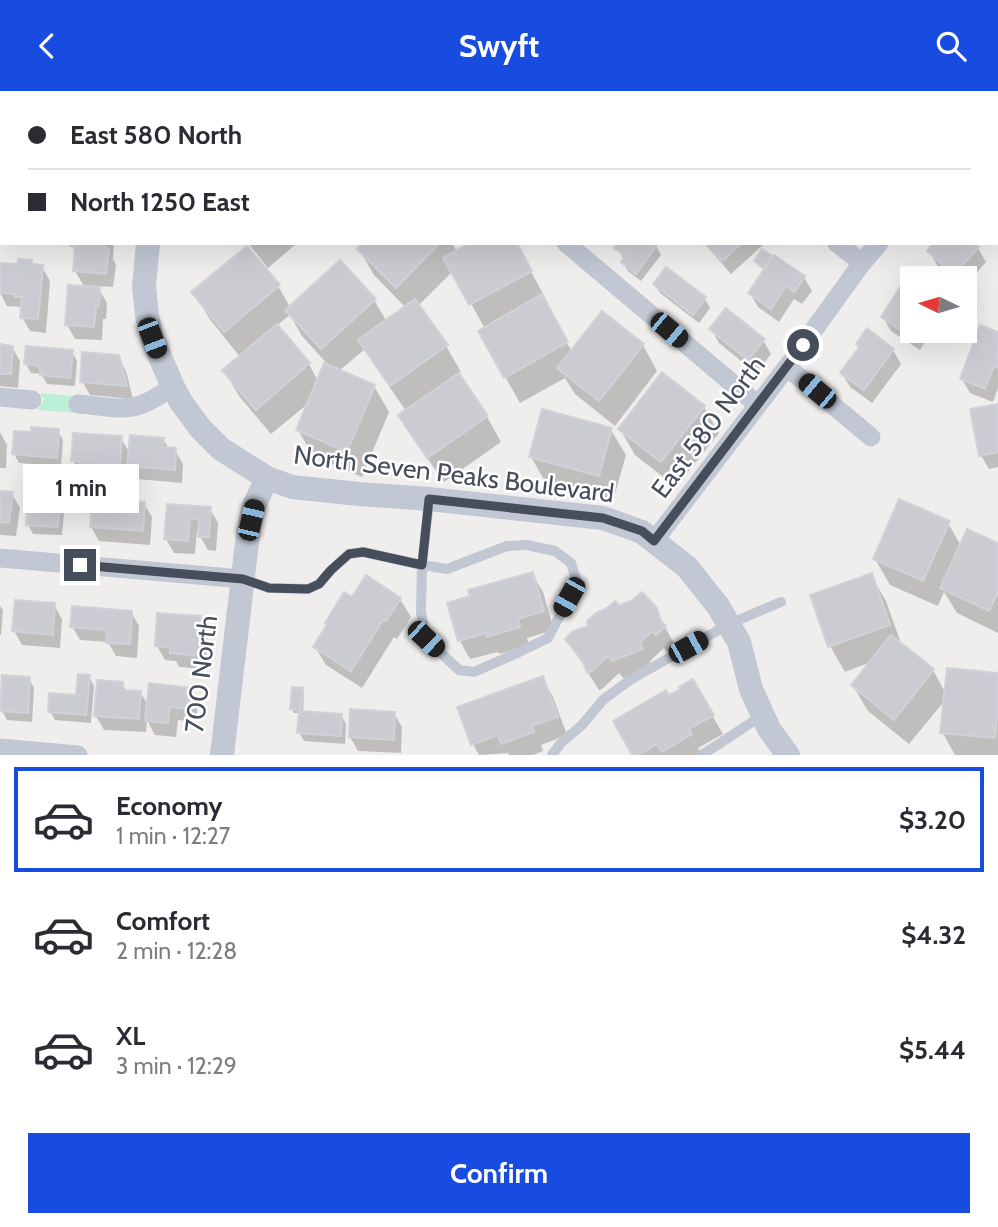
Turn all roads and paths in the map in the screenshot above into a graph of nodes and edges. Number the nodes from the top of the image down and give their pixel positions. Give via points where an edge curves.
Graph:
1 (148, 245) edge
2 (568, 245) edge
3 (838, 245) edge
4 (877, 245) edge
5 (862, 264) junction
6 (787, 367) junction
7 (173, 387) junction
8 (0, 397) edge
9 (32, 400) dead end
10 (79, 404) dead end
11 (758, 405) junction
12 (871, 436) dead end
13 (267, 478) junction
14 (429, 499) junction
15 (654, 541) junction
16 (0, 558) edge
17 (422, 565) junction
18 (243, 579) junction
19 (781, 603) dead end
20 (729, 624) junction
21 (763, 715) junction
22 (0, 748) edge
23 (78, 754) edge
24 (222, 754) edge
25 (552, 754) edge
26 (702, 754) edge
27 (788, 754) edge

1 - 7 street, North Seven Peaks Boulevard via 147,315
2 - 11 street
3 - 5 street
4 - 5 street, East 580 North
5 - 6 street, East 580 North
6 - 11 street, East 580 North
6 - 12 street
7 - 10 street via 135,407
7 - 13 street, North Seven Peaks Boulevard via 200,428 221,449
8 - 9 street
11 - 15 street, East 580 North
13 - 14 street, North Seven Peaks Boulevard via 292,488
13 - 18 street, 700 North via 254,506
14 - 15 street, North Seven Peaks Boulevard via 603,518 642,531
14 - 17 lane
15 - 20 street, North Seven Peaks Boulevard via 687,567
16 - 18 street
17 - 17 lane via 421,612 426,639 459,670 474,672 548,638 576,579 571,563 555,551 527,545 507,547 447,569
17 - 18 lane via 363,552 349,554 308,589 269,588
18 - 24 street, 700 North
19 - 20 lane
20 - 21 street, North Seven Peaks Boulevard
20 - 25 lane via 604,699
21 - 26 lane
21 - 27 street, North Seven Peaks Boulevard
22 - 23 street

